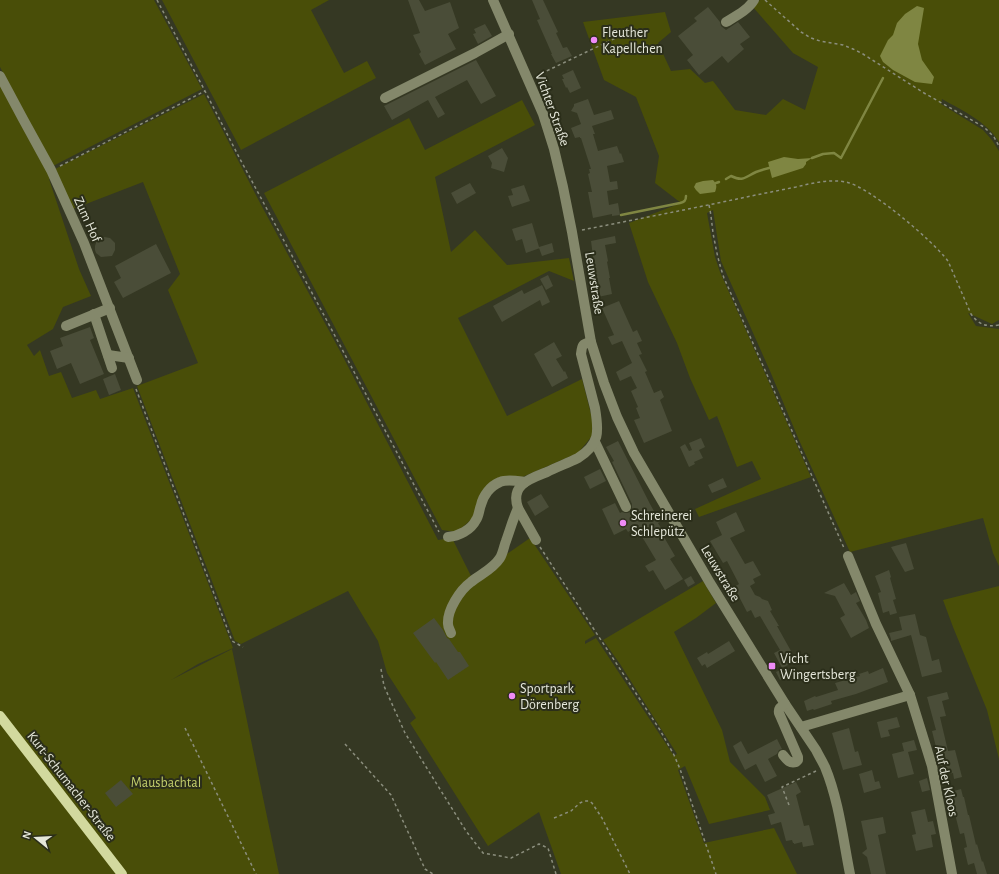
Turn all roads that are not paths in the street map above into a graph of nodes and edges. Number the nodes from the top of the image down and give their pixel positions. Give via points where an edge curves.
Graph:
1 (493, 0) edge
2 (754, 0) edge
3 (726, 22) dead end
4 (509, 34) junction
5 (0, 76) edge
6 (385, 98) dead end
7 (572, 232) joint
8 (110, 308) junction
9 (94, 314) junction
10 (66, 326) dead end
11 (591, 342) junction
12 (108, 355) junction
13 (129, 358) junction
14 (112, 368) dead end
15 (137, 380) road end
16 (595, 442) junction
17 (525, 482) junction
18 (626, 507) dead end
19 (518, 508) junction
20 (448, 537) road end
21 (536, 540) road end
22 (848, 556) road end
23 (451, 633) dead end
24 (910, 695) junction
25 (785, 704) junction
26 (0, 716) edge
27 (801, 727) junction
28 (783, 755) dead end
29 (122, 874) edge
30 (850, 874) edge
31 (952, 874) edge

1 - 4 street, Vichter Straße
2 - 3 street
4 - 6 street
4 - 7 street, Vichter Straße via 543,114 554,149
5 - 8 street, Zum Hof via 52,170
7 - 11 street, Leuwstraße
8 - 9 street
8 - 13 street, Zum Hof
9 - 10 street
9 - 12 street
11 - 16 street via 584,344 581,354 597,417
11 - 25 street, Leuwstraße via 617,417 634,453
12 - 13 street
12 - 14 street
13 - 15 street, Zum Hof
16 - 17 street via 578,458
16 - 18 street
17 - 19 street via 517,491
17 - 20 street via 504,481 496,484 485,494 479,515 473,524 461,534
19 - 21 street
19 - 23 street via 500,559 463,590 449,613 448,625
22 - 24 street, Auf der Kloos via 876,624
24 - 27 street
24 - 31 street, Auf der Kloos via 932,766
25 - 27 street, Leuwstraße
25 - 28 street via 778,710 798,760 791,762
26 - 29 main road, Kurt-Schumacher-Straße
27 - 30 street, Leuwstraße via 816,750 828,776

